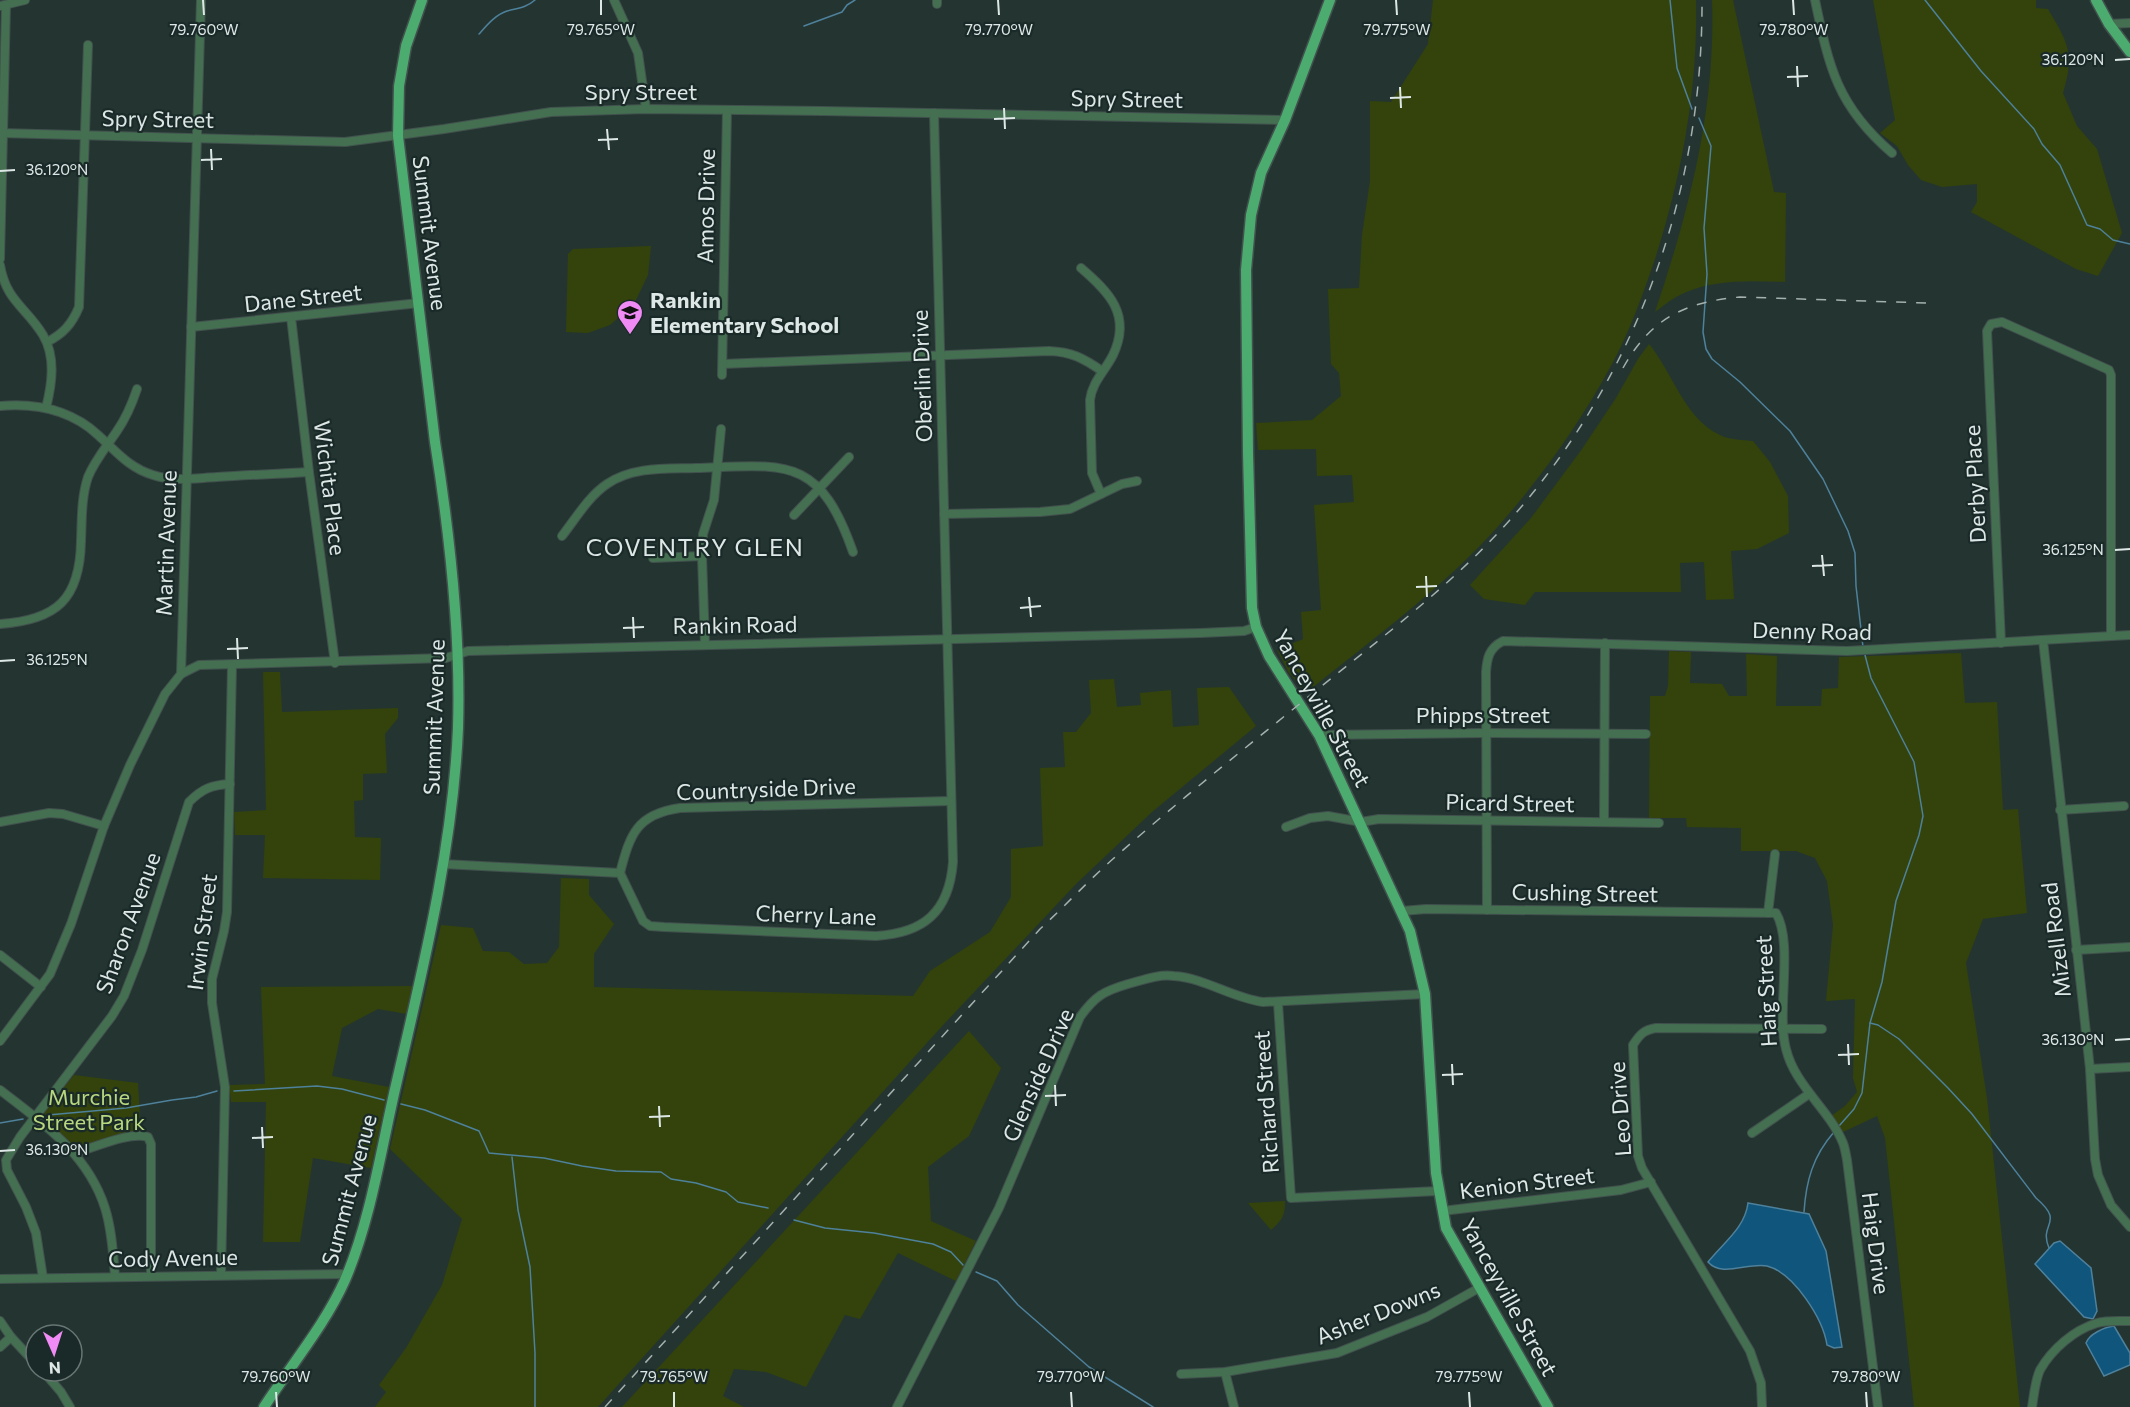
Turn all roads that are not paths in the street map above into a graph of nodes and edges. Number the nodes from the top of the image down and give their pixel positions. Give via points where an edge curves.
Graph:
1 (25, 0) edge
2 (201, 0) edge
3 (422, 0) edge
4 (614, 0) edge
5 (1330, 0) edge
6 (1815, 0) edge
7 (2096, 0) edge
8 (3, 6) edge
9 (2130, 23) edge
10 (2109, 24) junction
11 (88, 45) dead end
12 (2130, 52) edge
13 (646, 110) junction
14 (727, 110) junction
15 (934, 113) junction
16 (1285, 120) junction
17 (2, 133) edge
18 (85, 135) junction
19 (398, 136) junction
20 (197, 138) junction
21 (1892, 153) dead end
22 (0, 259) edge
23 (0, 265) edge
24 (1081, 268) dead end
25 (1, 283) edge
26 (419, 303) junction
27 (291, 317) junction
28 (191, 327) junction
29 (47, 342) junction
30 (940, 355) junction
31 (723, 364) junction
32 (1102, 371) junction
33 (722, 375) dead end
34 (137, 389) dead end
35 (0, 406) edge
36 (46, 408) junction
37 (721, 429) dead end
38 (108, 444) junction
39 (849, 457) dead end
40 (718, 467) junction
41 (309, 472) junction
42 (186, 478) junction
43 (1137, 481) dead end
44 (821, 489) junction
45 (1101, 494) junction
46 (944, 514) junction
47 (794, 516) dead end
48 (562, 536) dead end
49 (853, 552) dead end
50 (702, 556) junction
51 (653, 558) dead end
52 (0, 624) edge
53 (1256, 627) junction
54 (2130, 635) edge
55 (2112, 636) junction
56 (947, 638) junction
57 (2043, 640) junction
58 (2001, 643) junction
59 (705, 644) junction
60 (1605, 644) junction
61 (458, 654) junction
62 (335, 663) junction
63 (232, 666) junction
64 (181, 674) junction
65 (1486, 733) junction
66 (1604, 734) junction
67 (1646, 734) dead end
68 (1319, 735) junction
69 (230, 784) junction
70 (950, 801) junction
71 (2124, 806) dead end
72 (2060, 810) junction
73 (1487, 820) junction
74 (0, 822) edge
75 (1361, 822) junction
76 (1604, 822) junction
77 (1659, 824) dead end
78 (104, 826) junction
79 (1286, 827) dead end
80 (1774, 854) dead end
81 (443, 864) junction
82 (620, 873) junction
83 (1487, 910) junction
84 (1402, 911) junction
85 (1768, 913) junction
86 (2130, 947) edge
87 (2076, 950) junction
88 (0, 955) edge
89 (41, 987) junction
90 (1425, 994) junction
91 (1278, 1003) junction
92 (1782, 1029) junction
93 (1822, 1029) dead end
94 (0, 1041) edge
95 (2130, 1067) edge
96 (2090, 1069) junction
97 (0, 1090) edge
98 (1809, 1094) junction
99 (37, 1116) junction
100 (1752, 1133) dead end
101 (74, 1153) junction
102 (1651, 1182) junction
103 (1438, 1191) junction
104 (1442, 1211) junction
105 (2130, 1227) edge
106 (347, 1274) junction
107 (221, 1275) junction
108 (115, 1276) junction
109 (151, 1276) junction
110 (43, 1278) junction
111 (0, 1279) edge
112 (1479, 1288) junction
113 (0, 1321) edge
114 (2130, 1321) edge
115 (11, 1337) junction
116 (0, 1347) edge
117 (24, 1351) edge
118 (1225, 1372) junction
119 (1182, 1374) dead end
120 (53, 1383) edge
121 (70, 1407) edge
122 (264, 1407) edge
123 (897, 1407) edge
124 (1234, 1407) edge
125 (1548, 1407) edge
126 (1762, 1407) edge
127 (1878, 1407) edge
128 (2032, 1407) edge

1 - 8 street
2 - 20 street, Martin Avenue
3 - 19 main road, Summit Avenue via 406,46
4 - 13 street via 638,53
5 - 16 main road, Yanceyville Street
6 - 21 street via 1827,56 1842,94 1866,128
7 - 10 main road
8 - 17 street
9 - 10 street
10 - 12 main road
11 - 18 street
13 - 14 street, Spry Street
13 - 19 street, Spry Street via 551,112
14 - 15 street, Spry Street
14 - 31 street, Amos Drive
15 - 16 street, Spry Street
15 - 30 street, Oberlin Drive
16 - 53 main road, Yanceyville Street via 1261,173 1251,215 1246,270 1248,477
17 - 18 street, Spry Street
17 - 22 street
18 - 20 street, Spry Street
18 - 29 street via 80,307 60,336
19 - 20 street, Spry Street via 345,142
19 - 26 main road, Summit Avenue
20 - 28 street, Martin Avenue
23 - 25 street
24 - 32 street via 1105,289 1118,315 1118,339 1113,356
25 - 29 street
26 - 27 street, Dane Street
26 - 61 main road, Summit Avenue via 442,482
27 - 28 street, Dane Street
27 - 41 street, Wichita Place
28 - 42 street, Martin Avenue
29 - 36 street via 52,384
30 - 31 street
30 - 32 street via 1066,352
30 - 46 street, Oberlin Drive
31 - 33 street, Amos Drive
32 - 45 street via 1091,392 1089,416 1092,473
34 - 38 street via 126,417
35 - 36 street
36 - 38 street via 76,418
37 - 40 street
38 - 42 street via 140,470 167,479
38 - 52 street via 95,463 83,498 80,563 70,594 47,614
39 - 44 street
40 - 44 street via 778,467 797,473
40 - 48 street via 644,470 622,476 606,484
40 - 50 street
41 - 42 street
41 - 62 street, Wichita Place
42 - 64 street, Martin Avenue
43 - 45 street
44 - 47 street
44 - 49 street
45 - 46 street via 1054,512
46 - 56 street, Oberlin Drive
50 - 51 street
50 - 59 street
53 - 56 street, Rankin Road via 1201,633
53 - 68 main road, Yanceyville Street via 1269,656
54 - 55 street, Denny Road
55 - 57 street, Denny Road
55 - 58 street, Derby Place via 2111,375 2109,370 2002,322 1991,324 1987,331
56 - 59 street, Rankin Road
56 - 70 street, Cherry Lane
57 - 58 street, Denny Road
57 - 72 street, Mizell Road
58 - 60 street, Denny Road via 1855,651
59 - 61 street, Rankin Road
60 - 65 street, Denny Road via 1512,640 1495,645 1487,660
60 - 66 street
61 - 62 street, Rankin Road via 446,658
61 - 81 main road, Summit Avenue via 457,739
62 - 63 street, Rankin Road
63 - 64 street, Rankin Road via 199,665
63 - 69 street, Irwin Street
64 - 78 street via 165,694
65 - 66 street, Phipps Street
65 - 68 street, Phipps Street
65 - 73 street
66 - 67 street, Phipps Street
66 - 76 street
68 - 75 main road, Yanceyville Street
69 - 99 street, Sharon Avenue via 205,788 189,802 124,996
69 - 107 street, Irwin Street via 227,912 212,979 225,1087
70 - 82 street, Countryside Drive via 662,810 635,829
70 - 82 street, Cherry Lane via 953,862 948,892 926,921 898,935 650,926 638,913
71 - 72 street
72 - 87 street, Mizell Road
73 - 75 street, Picard Street
73 - 76 street, Picard Street
73 - 83 street
74 - 78 street via 50,813
75 - 79 street, Picard Street via 1328,816
75 - 84 main road, Yanceyville Street
76 - 77 street, Picard Street
78 - 89 street via 61,950
80 - 85 street, Haig Street
81 - 82 street
81 - 106 main road, Summit Avenue via 369,1202
83 - 84 street, Cushing Street
83 - 85 street, Cushing Street
84 - 90 main road, Yanceyville Street
85 - 92 street, Haig Street via 1776,914 1783,937
86 - 87 street
87 - 96 street, Mizell Road
88 - 89 street
89 - 94 street
90 - 91 street, Glenside Drive
90 - 103 main road, Yanceyville Street
91 - 103 street, Richard Street via 1291,1198
91 - 123 street, Glenside Drive via 1249,1000 1189,978 1164,976 1115,988 1099,994 1090,1003 1080,1017 998,1211
92 - 93 street, Leo Drive
92 - 98 street, Haig Street via 1790,1065
92 - 102 street, Leo Drive via 1656,1028 1640,1034 1633,1045 1638,1156
95 - 96 street
96 - 105 street, Mizell Road via 2098,1176 2111,1204
97 - 99 street
98 - 100 street
98 - 127 street, Haig Drive via 1842,1142 1847,1160
99 - 101 street
99 - 110 street, Sharon Avenue via 6,1160 36,1233
101 - 108 street via 105,1208
101 - 109 street via 130,1137 148,1137
102 - 104 street, Kenion Street via 1621,1190
102 - 126 street, Leo Drive via 1750,1351 1761,1383
103 - 104 main road, Yanceyville Street
104 - 112 main road, Yanceyville Street via 1451,1239
106 - 107 street, Cody Avenue
106 - 122 main road, Summit Avenue via 318,1328
107 - 109 street, Cody Avenue
108 - 109 street, Cody Avenue
108 - 110 street, Cody Avenue
110 - 111 street, Cody Avenue
112 - 118 street, Asher Downs via 1427,1317 1337,1353
112 - 125 main road, Yanceyville Street
113 - 115 street
114 - 128 street via 2098,1322 2063,1342 2039,1372
115 - 116 street
115 - 117 street
118 - 119 street, Asher Downs
118 - 124 street
120 - 121 street

